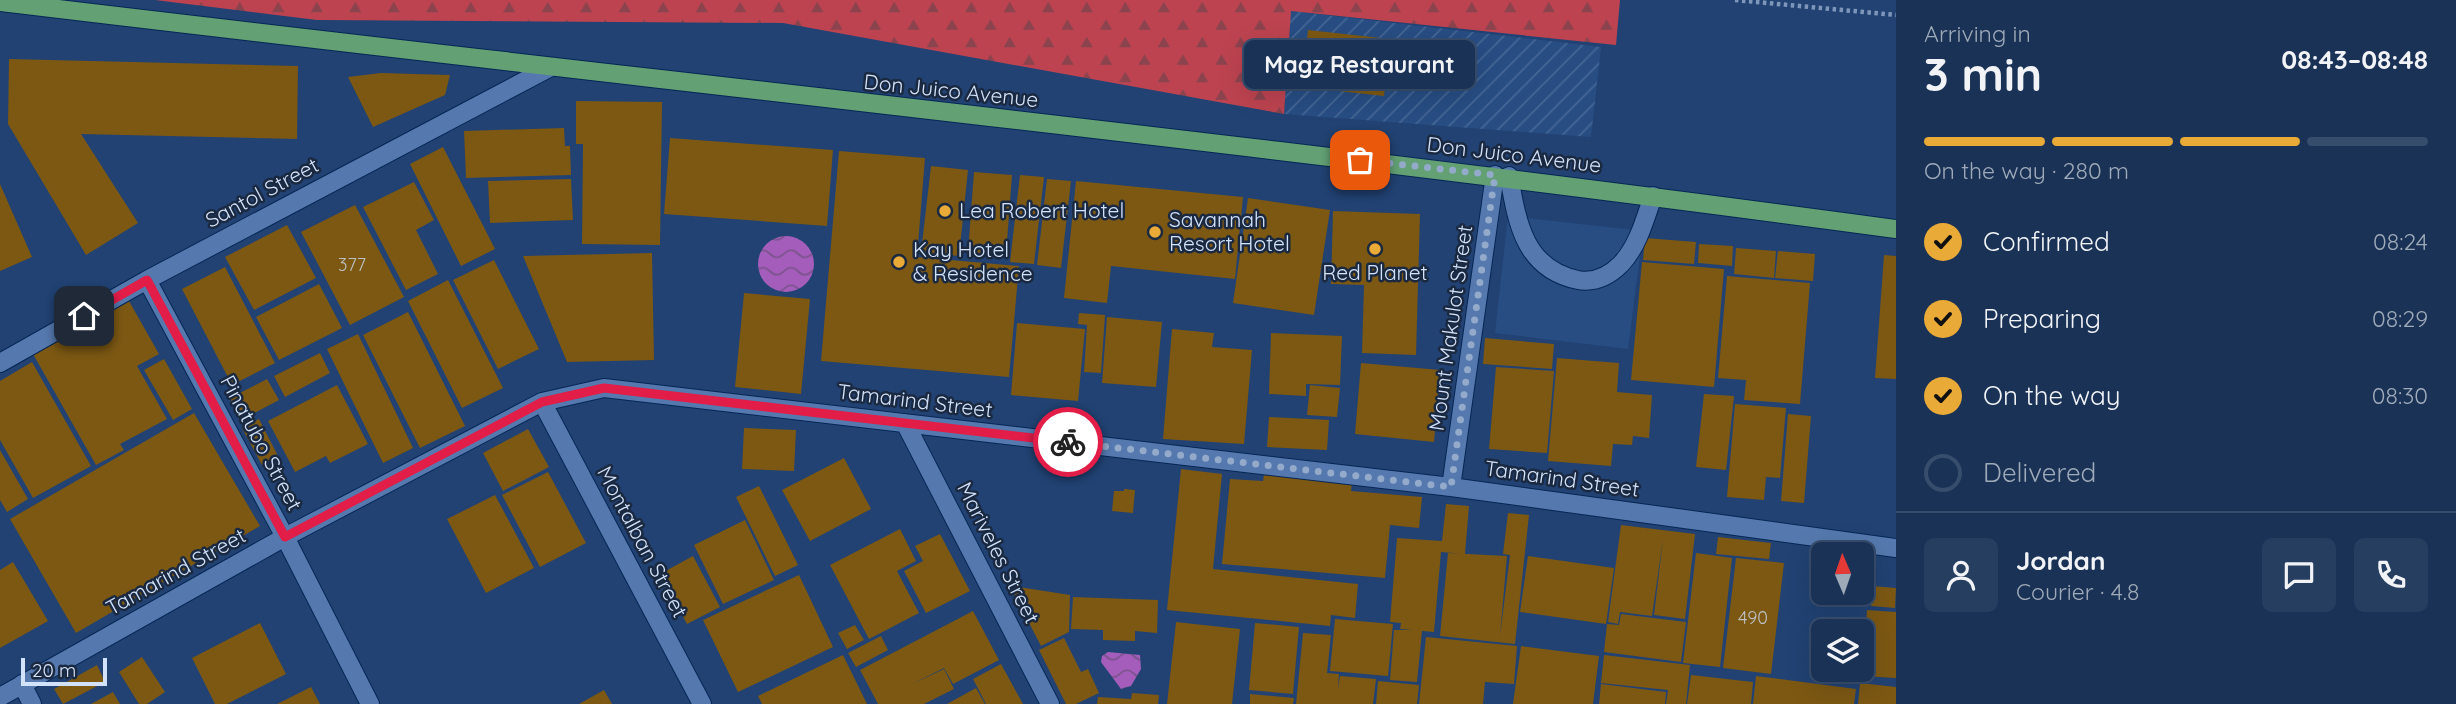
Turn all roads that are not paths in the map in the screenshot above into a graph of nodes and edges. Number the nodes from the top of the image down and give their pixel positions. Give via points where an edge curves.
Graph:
1 (0, 2) edge
2 (549, 68) junction
3 (1502, 176) junction
4 (1653, 196) junction
5 (1896, 229) edge
6 (147, 280) junction
7 (0, 363) edge
8 (542, 402) junction
9 (905, 423) junction
10 (1451, 487) junction
11 (285, 537) junction
12 (1896, 548) edge
13 (22, 684) junction
14 (0, 697) edge
15 (32, 704) edge
16 (370, 704) edge
17 (702, 704) edge
18 (1050, 704) edge

1 - 2 main road, Don Juico Avenue
2 - 3 main road, Don Juico Avenue
2 - 6 street, Santol Street
3 - 4 main road, Don Juico Avenue
3 - 4 street via 1526,243 1543,265 1558,276 1587,282 1605,277 1622,263 1638,239
3 - 10 street, Mount Makulot Street
4 - 5 main road, Don Juico Avenue
6 - 7 street, Santol Street
6 - 11 street, Pinatubo Street
8 - 9 street, Tamarind Street via 604,388
8 - 11 street, Tamarind Street
8 - 17 street, Montalban Street
9 - 10 street, Tamarind Street
9 - 18 street, Mariveles Street
10 - 12 street, Tamarind Street
11 - 13 street, Tamarind Street
11 - 16 street, Pinatubo Street
13 - 14 street, Tamarind Street
13 - 15 street

